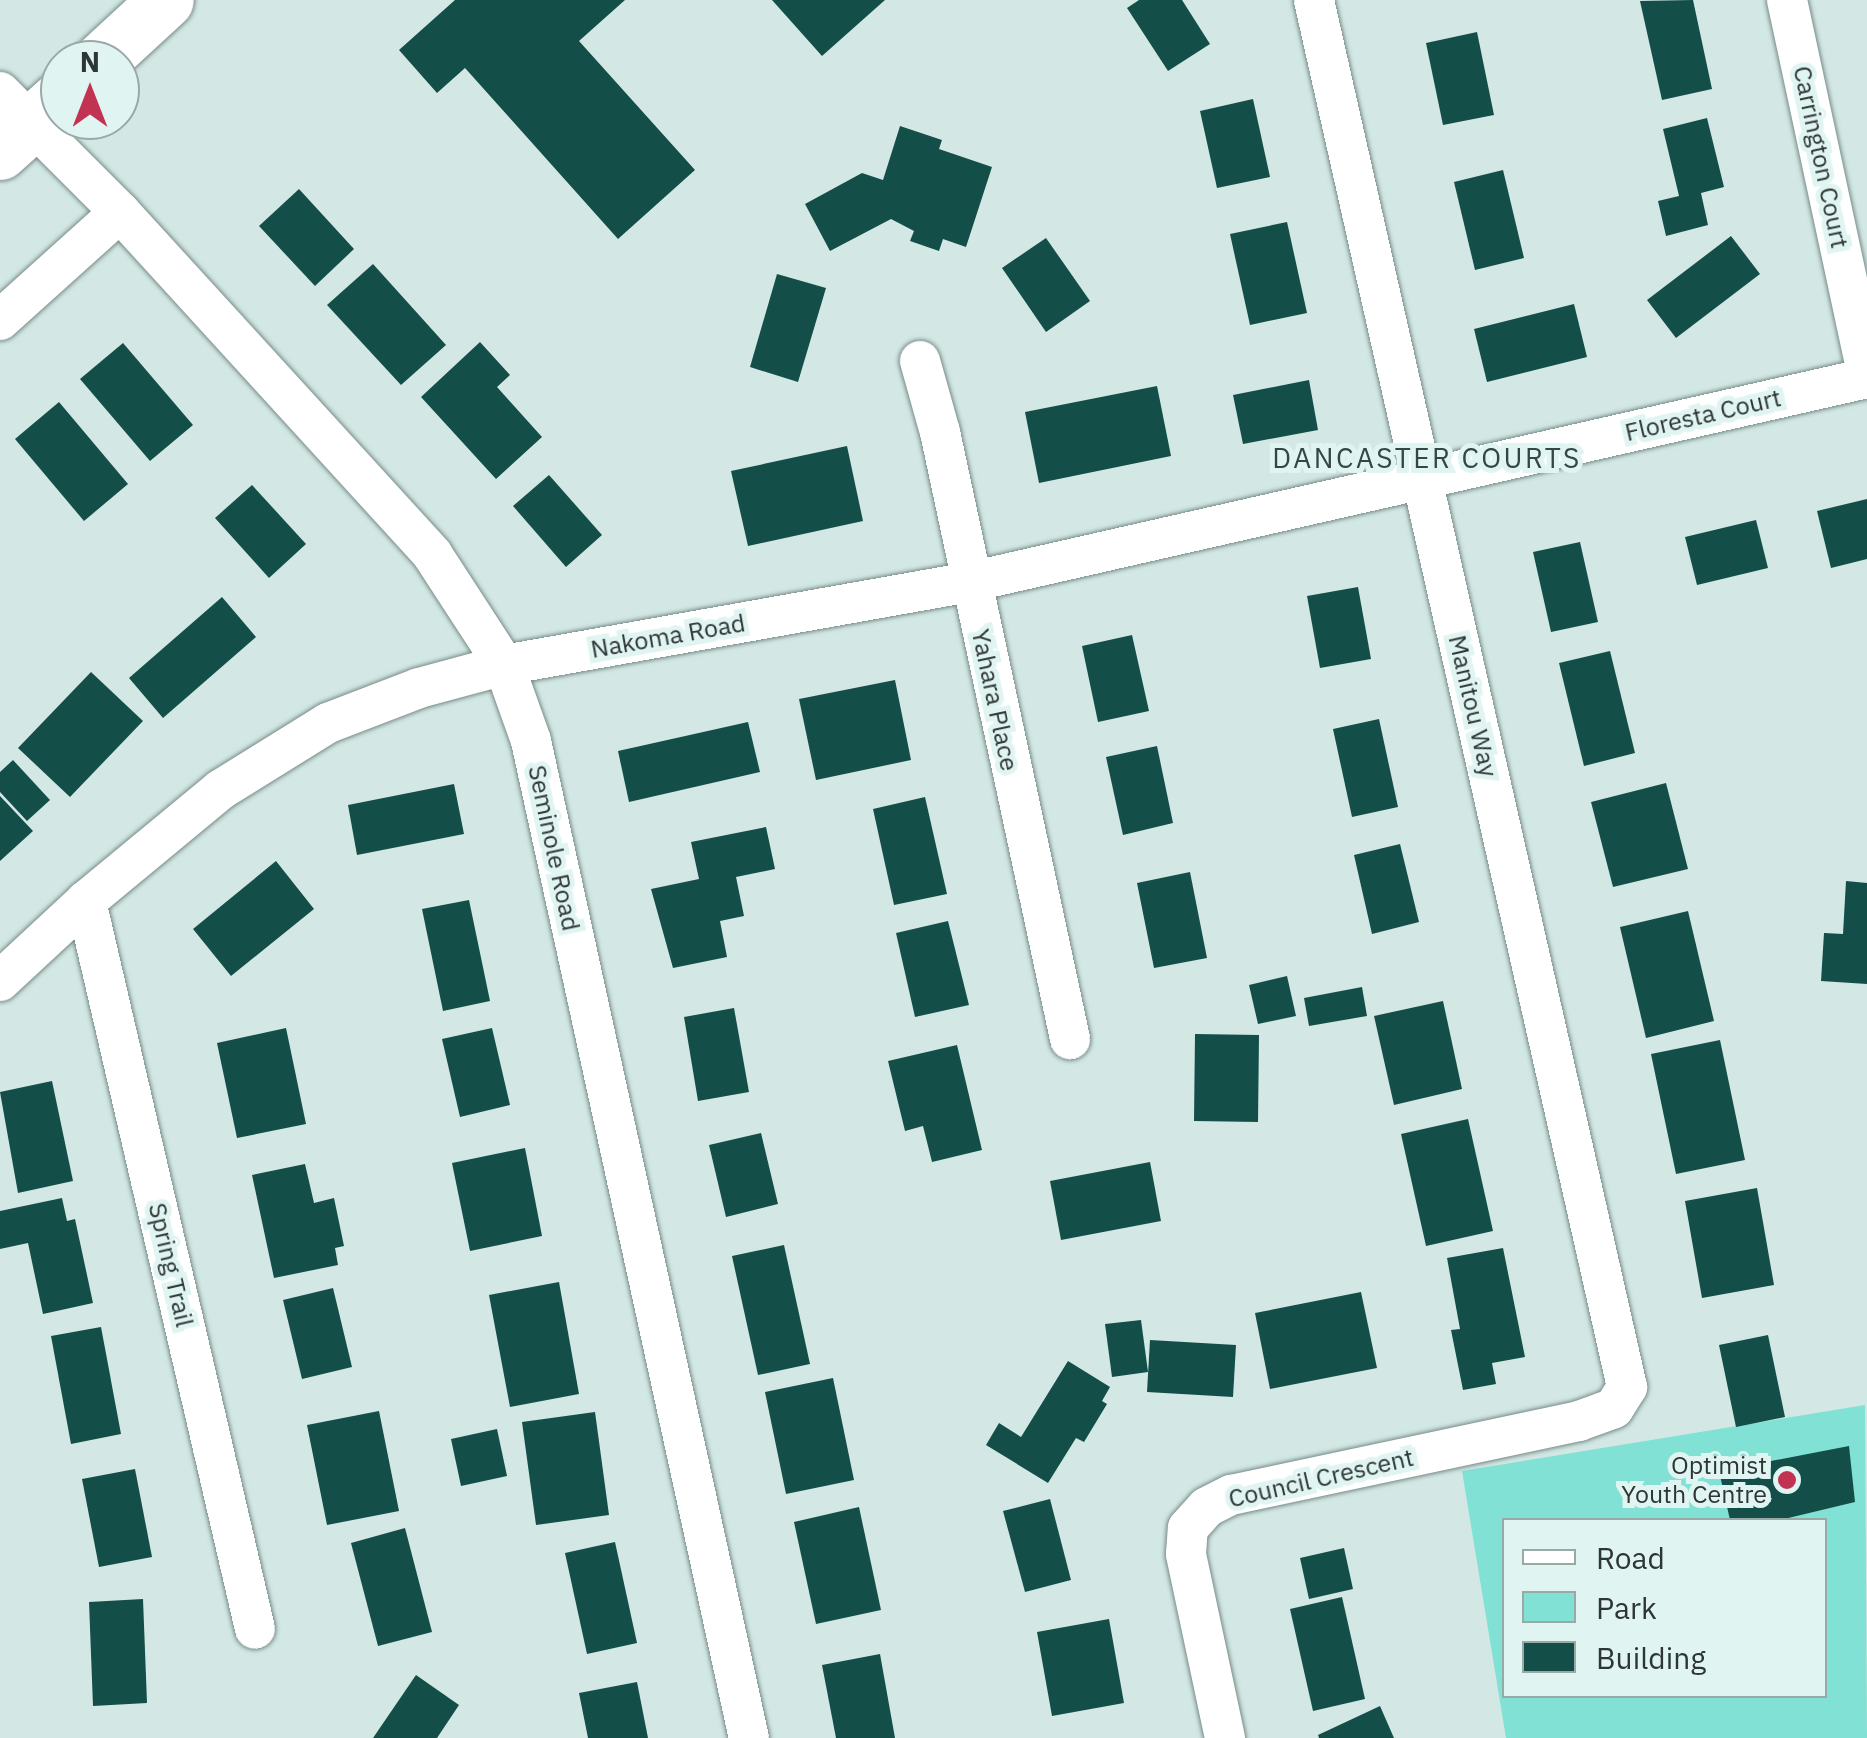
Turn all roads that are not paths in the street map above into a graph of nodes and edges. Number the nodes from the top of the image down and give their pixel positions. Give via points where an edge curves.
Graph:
1 (166, 0) edge
2 (1314, 0) edge
3 (1787, 0) edge
4 (123, 40) edge
5 (22, 117) edge
6 (120, 212) junction
7 (0, 320) edge
8 (920, 361) dead end
9 (1867, 375) edge
10 (1422, 479) junction
11 (970, 582) junction
12 (504, 665) junction
13 (86, 900) junction
14 (0, 982) edge
15 (1070, 1039) dead end
16 (1614, 1408) joint
17 (256, 1629) dead end
18 (748, 1738) edge
19 (1225, 1738) edge

1 - 4 main road
2 - 10 street, Manitou Way
3 - 9 street, Carrington Court
5 - 6 street, Seminole Road
6 - 7 street
6 - 12 street, Seminole Road via 432,554
8 - 11 street, Yahara Place
9 - 10 street, Floresta Court
10 - 11 street, Nakoma Road
10 - 16 street, Manitou Way via 1627,1387
11 - 12 street, Nakoma Road
11 - 15 street, Yahara Place
12 - 13 street, Nakoma Road via 418,688 328,723 220,790
12 - 18 street, Seminole Road via 531,742
13 - 14 street, Nakoma Road
13 - 17 street, Spring Trail
16 - 19 street, Council Crescent via 1231,1495 1208,1506 1188,1528 1186,1554

